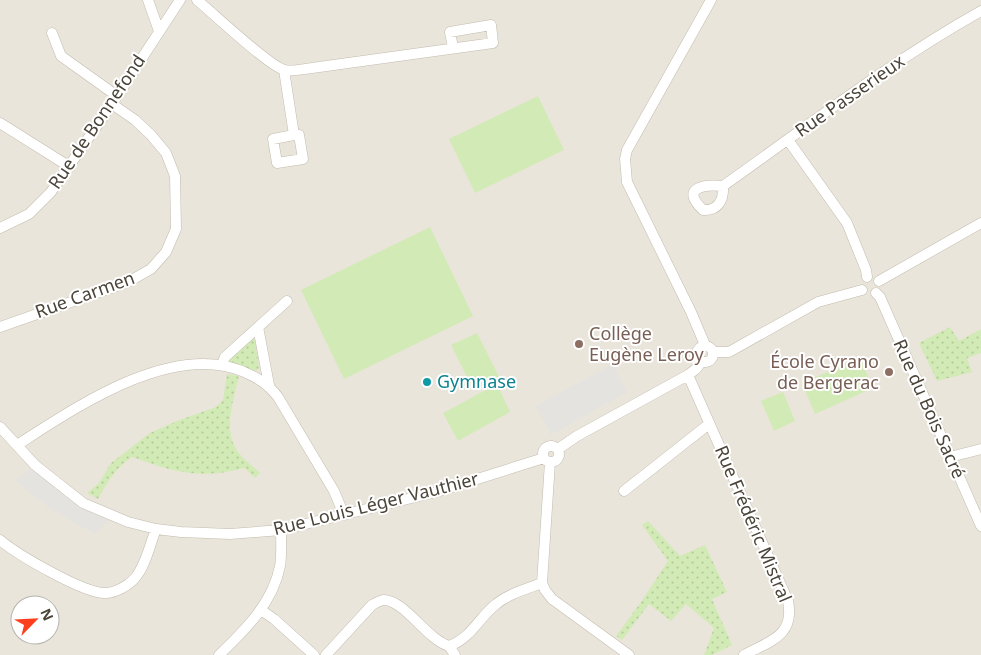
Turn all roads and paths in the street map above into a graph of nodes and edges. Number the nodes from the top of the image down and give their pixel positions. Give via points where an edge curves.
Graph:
1 (148, 0) edge
2 (180, 0) edge
3 (197, 0) edge
4 (711, 0) edge
5 (981, 11) edge
6 (159, 30) junction
7 (52, 33) dead end
8 (453, 48) dead end
9 (284, 70) junction
10 (115, 100) junction
11 (0, 123) edge
12 (294, 136) dead end
13 (788, 140) junction
14 (70, 167) junction
15 (723, 186) dead end
16 (981, 223) edge
17 (0, 228) edge
18 (867, 277) junction
19 (878, 281) junction
20 (862, 290) junction
21 (876, 293) junction
22 (287, 301) dead end
23 (0, 327) edge
24 (258, 327) junction
25 (709, 348) junction
26 (222, 364) junction
27 (688, 375) junction
28 (269, 385) junction
29 (709, 424) junction
30 (0, 427) edge
31 (16, 445) junction
32 (981, 449) edge
33 (950, 457) junction
34 (547, 460) junction
35 (624, 492) dead end
36 (344, 516) junction
37 (981, 526) edge
38 (156, 529) junction
39 (281, 530) junction
40 (0, 540) edge
41 (542, 583) junction
42 (261, 610) junction
43 (452, 651) edge
44 (219, 655) edge
45 (314, 655) edge
46 (326, 655) edge
47 (630, 655) edge
48 (744, 655) edge

1 - 6 street
2 - 6 street, Rue de Bonnefond
3 - 9 street via 263,57
4 - 25 street via 626,159 627,182
5 - 13 street, Rue Passerieux via 905,56
6 - 10 street, Rue de Bonnefond
7 - 10 street, Rue Carmen via 61,56
8 - 9 street
9 - 12 street
10 - 14 street, Rue de Bonnefond
10 - 23 street, Rue Carmen via 166,153 175,176 176,229 166,252 151,269 128,282
11 - 14 street
13 - 15 street, Rue Passerieux
13 - 18 street via 847,223
14 - 17 street, Rue de Bonnefond via 29,214
16 - 19 street
18 - 19 street via 875,277
18 - 20 street via 861,284
19 - 21 street via 880,286
20 - 21 street via 870,295
20 - 25 street via 818,302 729,352
21 - 33 street, Rue du Bois Sacré
22 - 24 street
24 - 26 street via 224,357
24 - 28 street
25 - 27 street, Rue Louis Léger Vauthier via 713,358 702,362
26 - 28 street
26 - 31 street via 178,366 117,387 92,398
27 - 29 street, Rue Frédéric Mistral
27 - 34 street, Rue Louis Léger Vauthier via 558,449 546,448 543,454
28 - 36 street via 334,491
29 - 35 street
29 - 48 street, Rue Frédéric Mistral via 788,601 790,614 781,635
30 - 31 street, Rue Louis Léger Vauthier
31 - 38 street, Rue Louis Léger Vauthier via 35,465 83,503 128,522
32 - 33 street
33 - 37 street, Rue du Bois Sacré
34 - 36 street, Rue Louis Léger Vauthier
34 - 41 street
36 - 39 street, Rue Louis Léger Vauthier
38 - 39 street, Rue Louis Léger Vauthier via 230,534
38 - 40 street via 135,578 123,588 106,594 90,591 55,574
39 - 42 street via 280,565
41 - 43 street via 496,604
41 - 47 street via 552,598
42 - 44 street
42 - 45 street
43 - 46 street via 400,607 381,600 372,605

